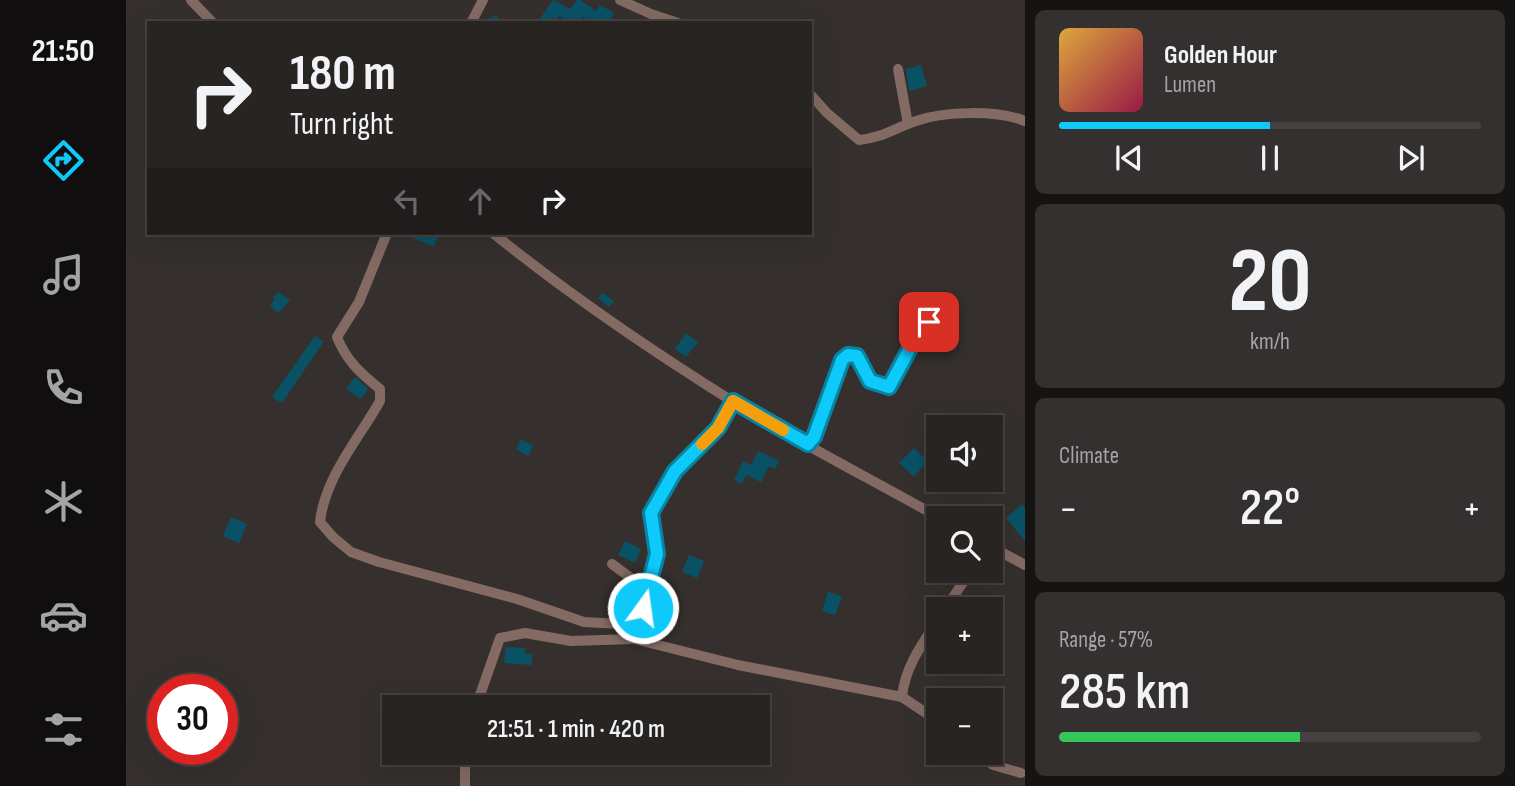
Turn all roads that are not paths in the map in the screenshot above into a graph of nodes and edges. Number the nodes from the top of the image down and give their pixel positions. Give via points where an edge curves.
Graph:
1 (191, 0) edge
2 (483, 0) edge
3 (620, 0) edge
4 (211, 21) edge
5 (472, 21) edge
6 (672, 21) edge
7 (898, 69) dead end
8 (812, 96) edge
9 (1025, 121) edge
10 (908, 124) junction
11 (386, 235) edge
12 (495, 235) edge
13 (929, 322) dead end
14 (733, 401) junction
15 (808, 444) junction
16 (926, 510) edge
17 (1003, 553) edge
18 (612, 564) dead end
19 (1025, 565) edge
20 (647, 590) junction
21 (638, 625) junction
22 (926, 638) edge
23 (634, 639) junction
24 (480, 695) edge
25 (902, 697) junction
26 (926, 713) edge
27 (465, 765) edge
28 (993, 765) edge
29 (1021, 774) dead end
30 (465, 786) edge

1 - 4 street
2 - 5 street
3 - 6 street
7 - 10 street
8 - 10 street via 859,140 876,139
9 - 10 street via 1001,114 965,114
11 - 21 street via 359,302 337,337 345,356 380,389 380,401 322,500 320,522 351,552 379,562 584,622
12 - 14 street via 600,315
13 - 15 street via 889,387 870,381 857,356 842,360
14 - 15 street
14 - 20 street via 718,428 675,471 651,513 657,554
15 - 16 street
17 - 19 street
18 - 20 street
20 - 21 street
21 - 23 street
22 - 25 street via 903,682
23 - 24 street via 571,640 526,633 500,638
23 - 25 street
25 - 26 street
27 - 30 street
28 - 29 street

